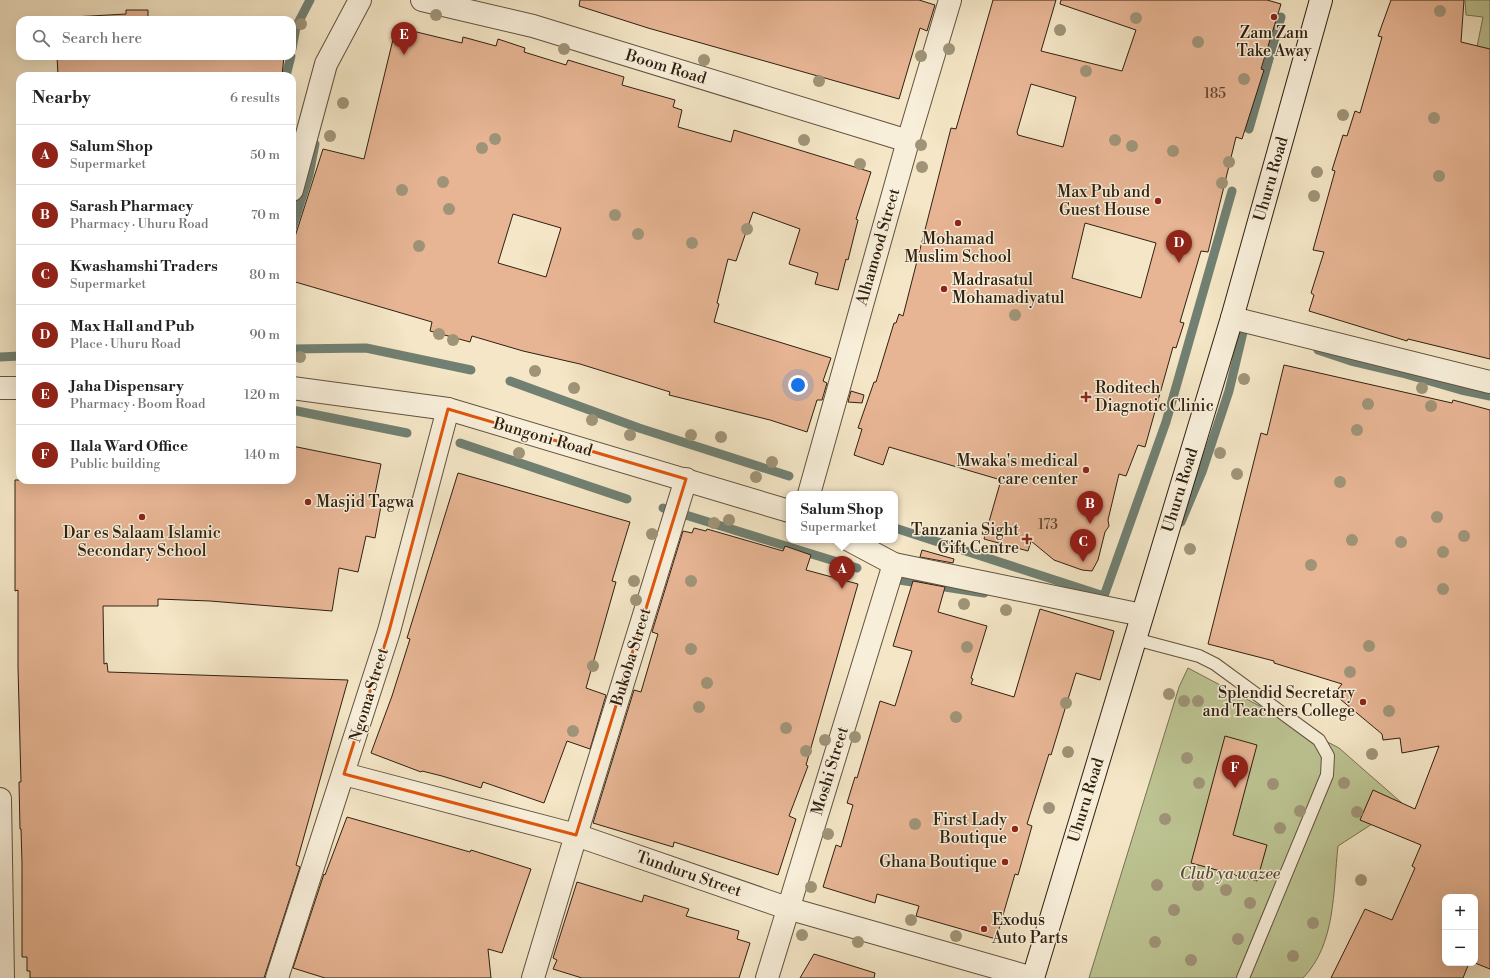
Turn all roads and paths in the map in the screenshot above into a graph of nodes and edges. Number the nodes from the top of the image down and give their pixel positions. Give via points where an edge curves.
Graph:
1 (360, 0) edge
2 (422, 0) edge
3 (950, 0) edge
4 (1321, 0) edge
5 (908, 141) junction
6 (296, 175) edge
7 (1232, 318) junction
8 (1490, 382) edge
9 (0, 388) edge
10 (16, 388) edge
11 (296, 389) edge
12 (448, 409) junction
13 (686, 479) junction
14 (810, 491) edge
15 (786, 509) edge
16 (855, 543) edge
17 (894, 564) junction
18 (1142, 614) junction
19 (1135, 639) junction
20 (344, 774) junction
21 (0, 799) edge
22 (576, 835) junction
23 (787, 908) junction
24 (4, 978) edge
25 (278, 978) edge
26 (533, 978) edge
27 (767, 978) edge
28 (1033, 978) edge
29 (1243, 978) edge

1 - 6 street via 326,64
2 - 5 street, Boom Road via 533,26
3 - 5 street, Alhamood Street
4 - 7 street, Uhuru Road
5 - 14 street, Alhamood Street
7 - 8 street
7 - 18 street, Uhuru Road
9 - 10 street
11 - 12 street, Bungoni Road
12 - 13 street, Bungoni Road
12 - 20 street, Ngoma Street via 390,631
13 - 15 street, Bungoni Road
13 - 22 street, Bukoba Street
16 - 17 street
17 - 18 street
17 - 23 street, Moshi Street
18 - 19 street, Uhuru Road
19 - 28 street, Uhuru Road
19 - 29 lane via 1199,656 1215,664 1319,740 1328,756 1327,775
20 - 22 street, Tunduru Street
20 - 25 street, Ngoma Street
21 - 24 street
22 - 23 street, Tunduru Street
22 - 26 street, Bukoba Street
23 - 27 street, Moshi Street
23 - 28 street, Tunduru Street

